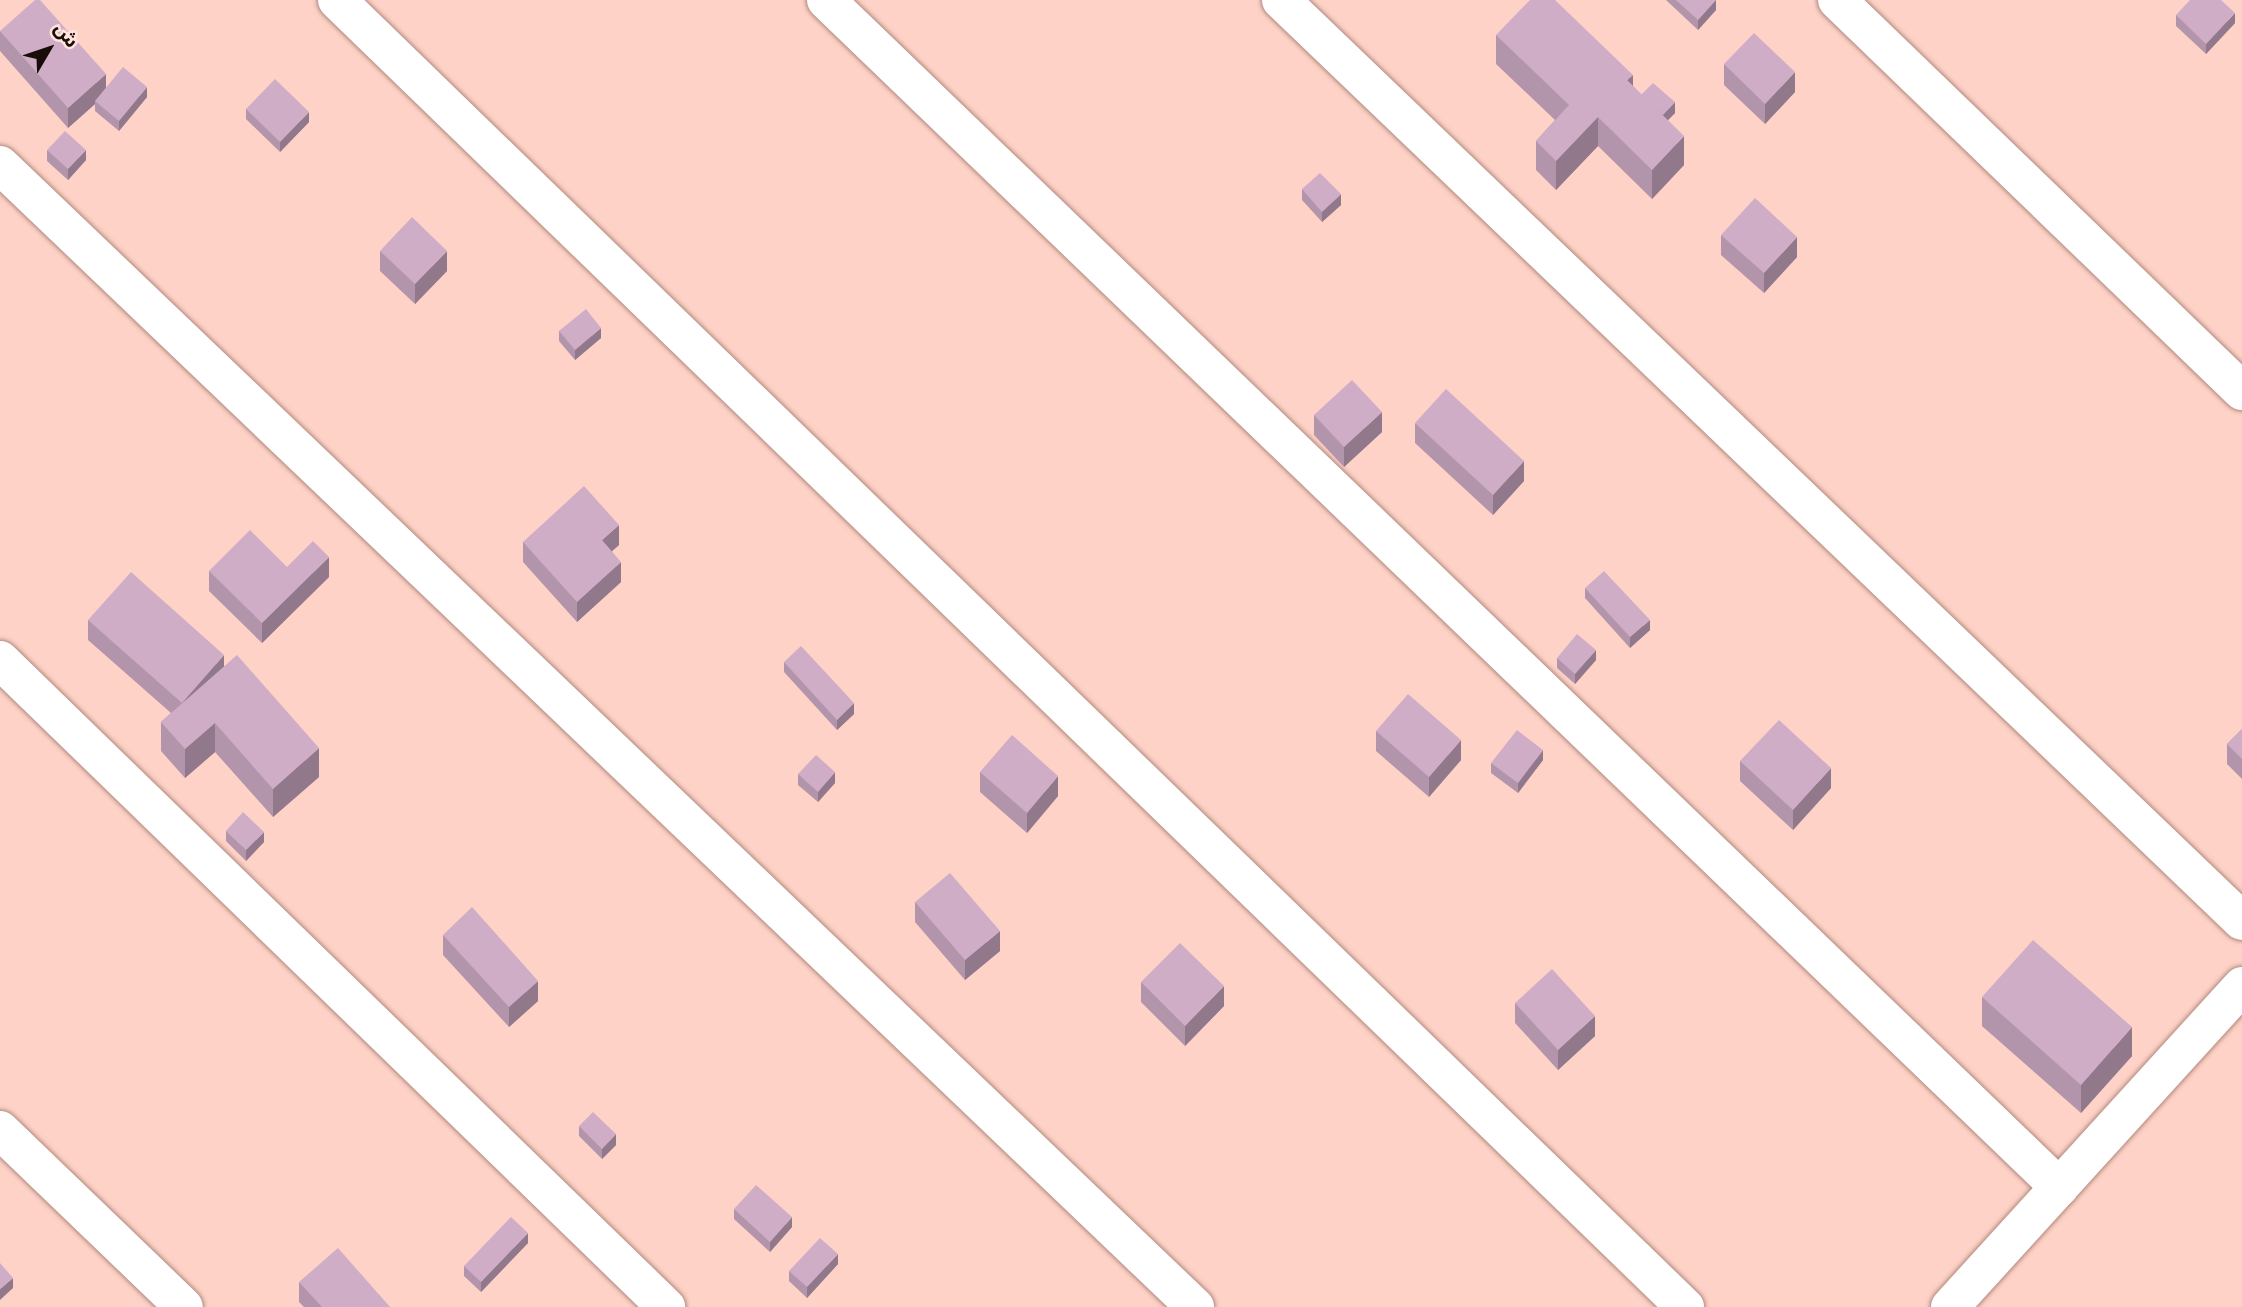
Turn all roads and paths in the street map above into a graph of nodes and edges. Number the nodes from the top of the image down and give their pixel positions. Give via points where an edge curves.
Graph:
1 (337, 0) edge
2 (826, 0) edge
3 (1281, 0) edge
4 (1837, 0) edge
5 (0, 165) edge
6 (2242, 391) edge
7 (0, 660) edge
8 (2242, 921) edge
9 (2242, 986) edge
10 (0, 1130) edge
11 (2059, 1187) junction
12 (184, 1307) edge
13 (666, 1307) edge
14 (1195, 1307) edge
15 (1685, 1307) edge
16 (1950, 1307) edge

1 - 15 street
2 - 11 street
3 - 8 street
4 - 6 street
5 - 14 street
7 - 13 street
9 - 11 street
10 - 12 street
11 - 16 street

